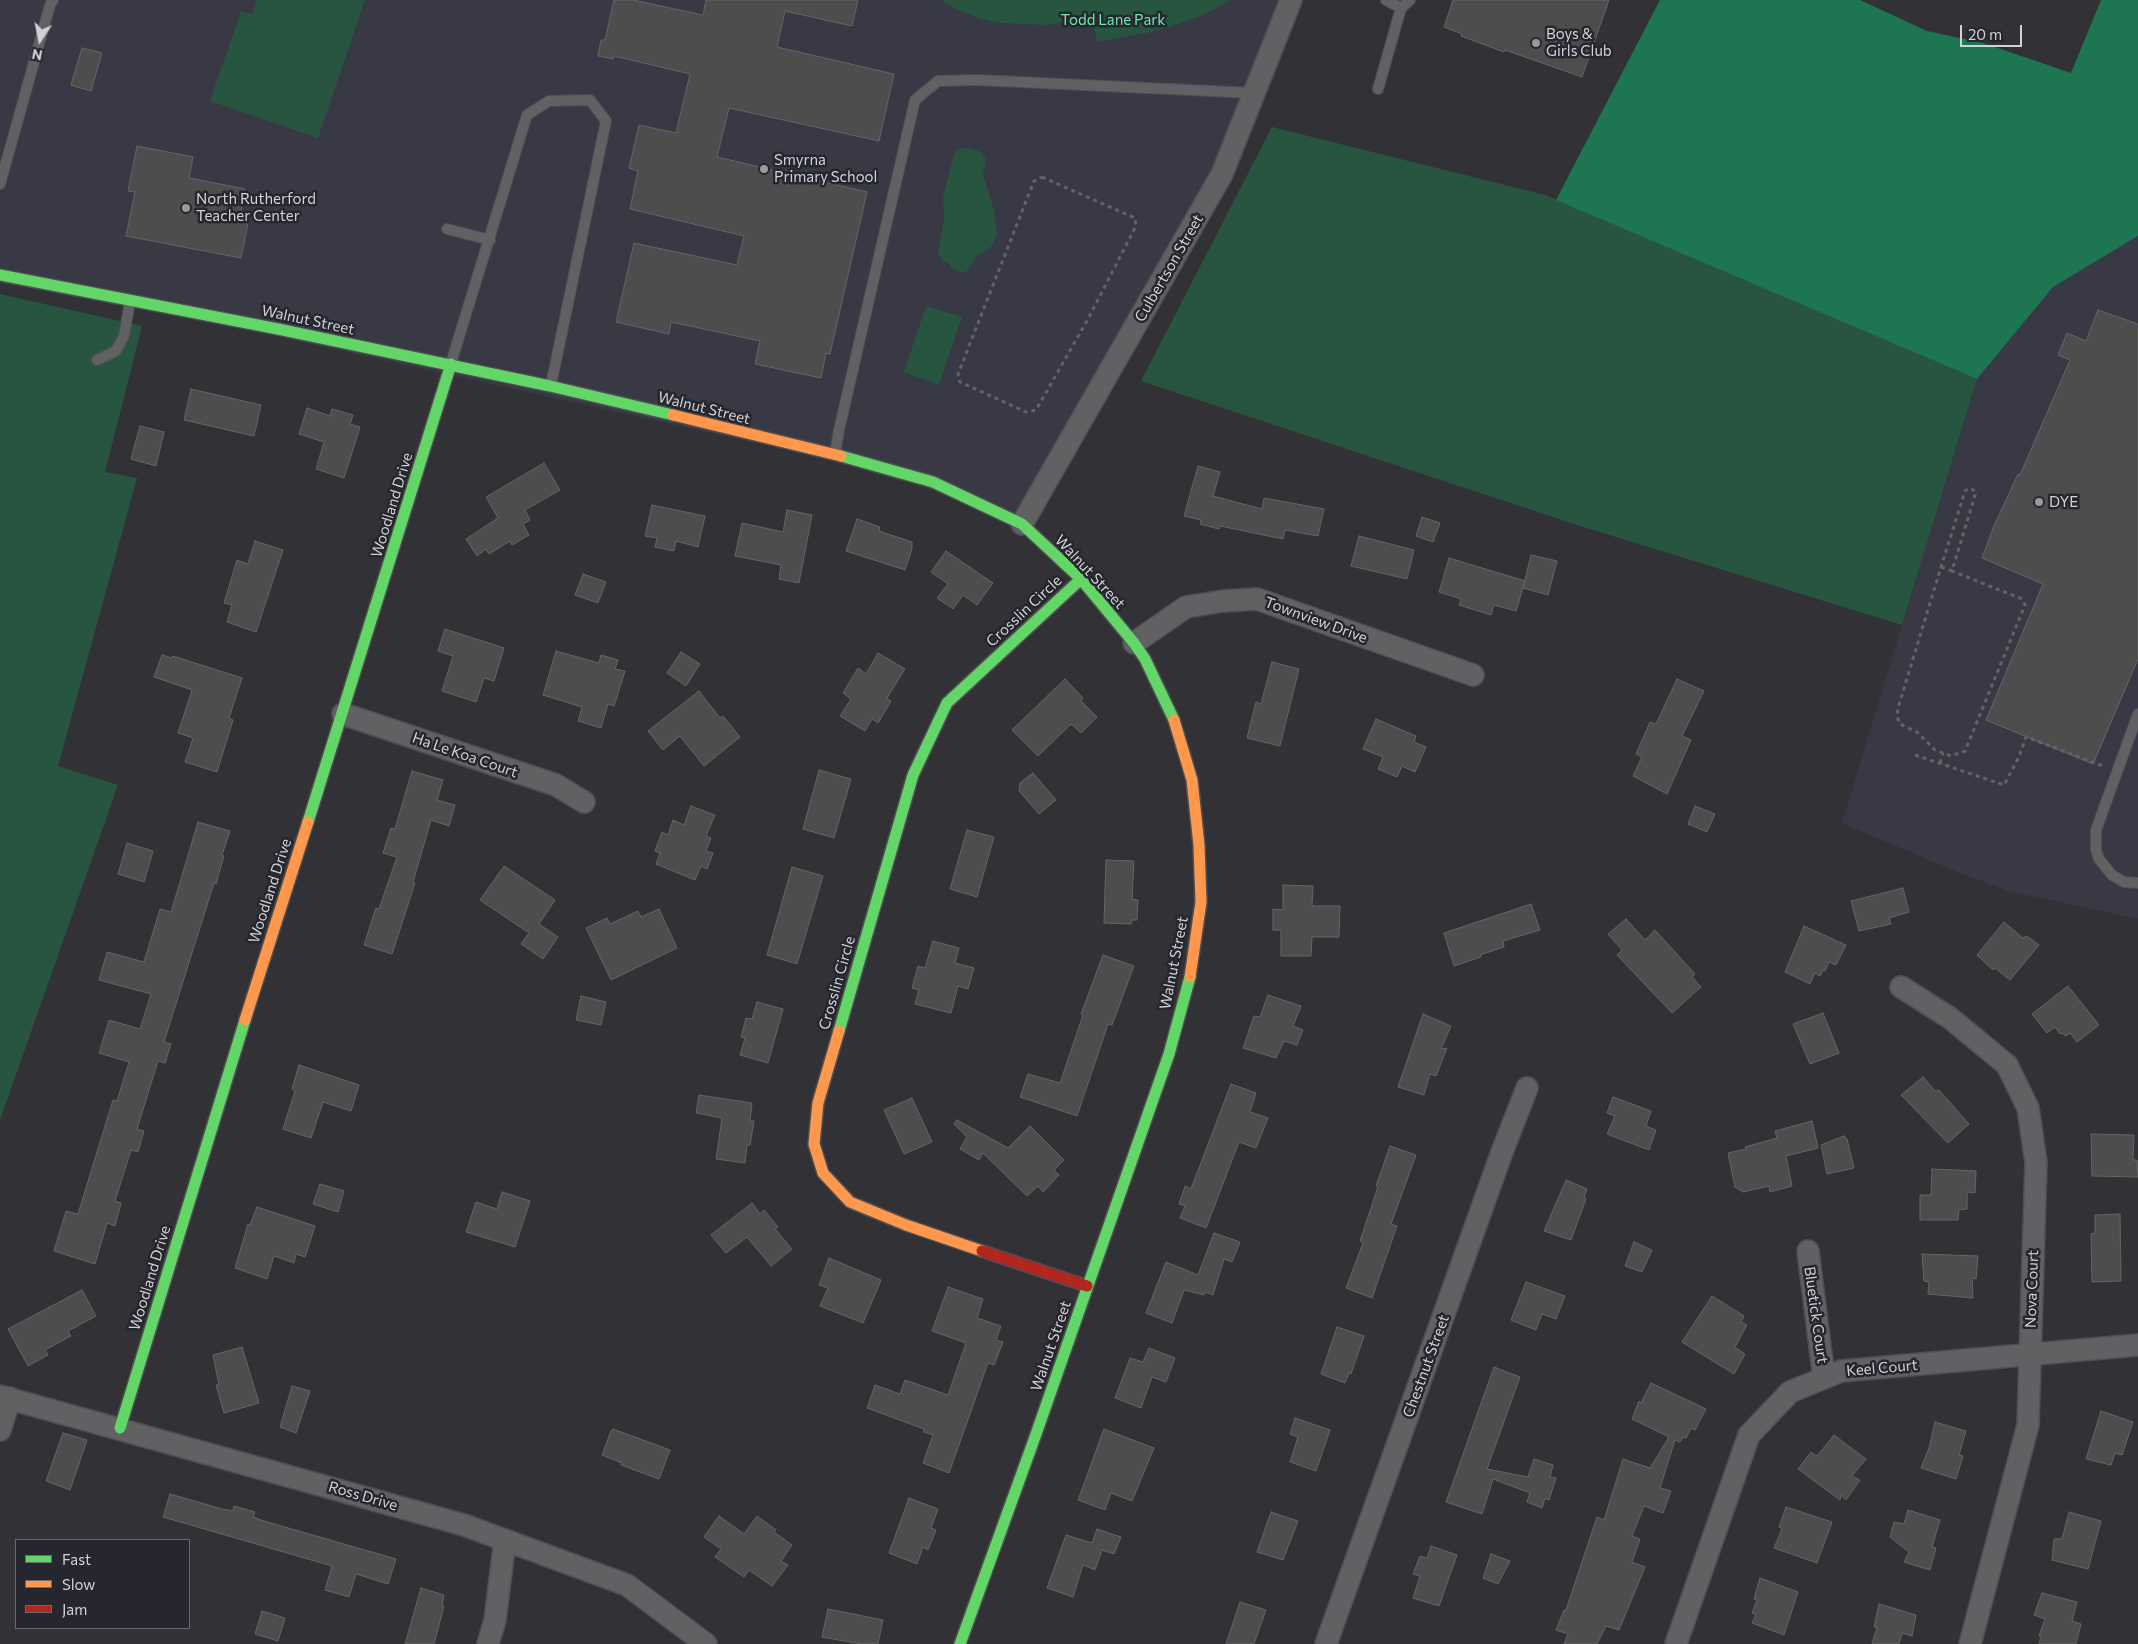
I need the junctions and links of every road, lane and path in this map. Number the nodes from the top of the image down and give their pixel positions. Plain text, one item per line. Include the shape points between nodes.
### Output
1 (53, 0) edge
2 (1291, 0) edge
3 (1386, 0) edge
4 (1410, 0) edge
5 (1401, 8) junction
6 (1378, 88) dead end
7 (1254, 93) junction
8 (1034, 181) joint
9 (0, 184) edge
10 (447, 229) dead end
11 (490, 240) junction
12 (0, 275) edge
13 (130, 300) junction
14 (97, 360) dead end
15 (451, 364) junction
16 (550, 386) junction
17 (835, 454) junction
18 (1022, 524) junction
19 (1941, 567) junction
20 (1952, 571) junction
21 (1080, 579) junction
22 (1134, 643) junction
23 (1473, 675) dead end
24 (343, 714) junction
25 (2138, 714) edge
26 (1943, 753) junction
27 (1915, 755) dead end
28 (1940, 763) junction
29 (2117, 772) junction
30 (584, 802) dead end
31 (2138, 883) edge
32 (1900, 987) dead end
33 (1527, 1088) dead end
34 (1808, 1252) dead end
35 (1087, 1286) junction
36 (2138, 1345) edge
37 (2030, 1354) junction
38 (1824, 1378) junction
39 (5, 1397) edge
40 (120, 1428) junction
41 (0, 1430) edge
42 (506, 1540) junction
43 (488, 1644) edge
44 (706, 1644) edge
45 (960, 1644) edge
46 (1326, 1644) edge
47 (1676, 1644) edge
48 (1970, 1644) edge

1 - 9 lane
2 - 7 street, Culbertson Street
3 - 5 lane
4 - 5 lane
5 - 6 lane
7 - 17 lane via 977,80 938,81 915,100
7 - 18 street, Culbertson Street via 1222,174
8 - 8 path via 1042,177 1135,218 1136,226 1036,410 1026,412 960,382 958,374
10 - 11 lane
11 - 15 lane
11 - 16 lane via 527,115 549,101 590,100 606,121
12 - 13 street, Walnut Street
13 - 14 lane via 124,336 116,351
13 - 15 street, Walnut Street
15 - 16 street, Walnut Street
15 - 24 street, Woodland Drive
16 - 17 street, Walnut Street
17 - 18 street, Walnut Street via 933,482
18 - 21 street, Walnut Street
19 - 20 path
19 - 20 path via 1965,491 1970,488 1976,492
19 - 26 path via 1897,716 1900,724 1917,732 1935,750
20 - 26 path via 2022,599 2025,605 1965,751 1951,756
21 - 22 street, Walnut Street
21 - 35 street, Crosslin Circle via 947,703 913,775 818,1103 814,1144 823,1173 850,1202 906,1225
22 - 23 street, Townview Drive via 1186,608 1257,599
22 - 35 street, Walnut Street via 1173,715 1192,780 1201,902 1191,975 1169,1054
24 - 30 street, Ha Le Koa Court via 556,785
24 - 40 street, Woodland Drive via 270,938
25 - 29 lane
26 - 28 path
27 - 28 path
28 - 29 path via 2004,785 2026,737
29 - 31 lane via 2096,830 2096,850 2112,875 2124,882
32 - 37 street, Nova Court via 1950,1018 2007,1065 2028,1108 2036,1162
33 - 46 street, Chestnut Street
34 - 38 street, Bluetick Court
35 - 45 street, Walnut Street
36 - 37 street, Keel Court
37 - 38 street, Keel Court via 1841,1371
37 - 48 street, Nova Court via 2028,1425
38 - 47 street, Keel Court via 1790,1392 1749,1435
39 - 40 street, Ross Drive
39 - 41 street
40 - 42 street, Ross Drive via 436,1517
42 - 43 street via 495,1620
42 - 44 street, Ross Drive via 627,1585

